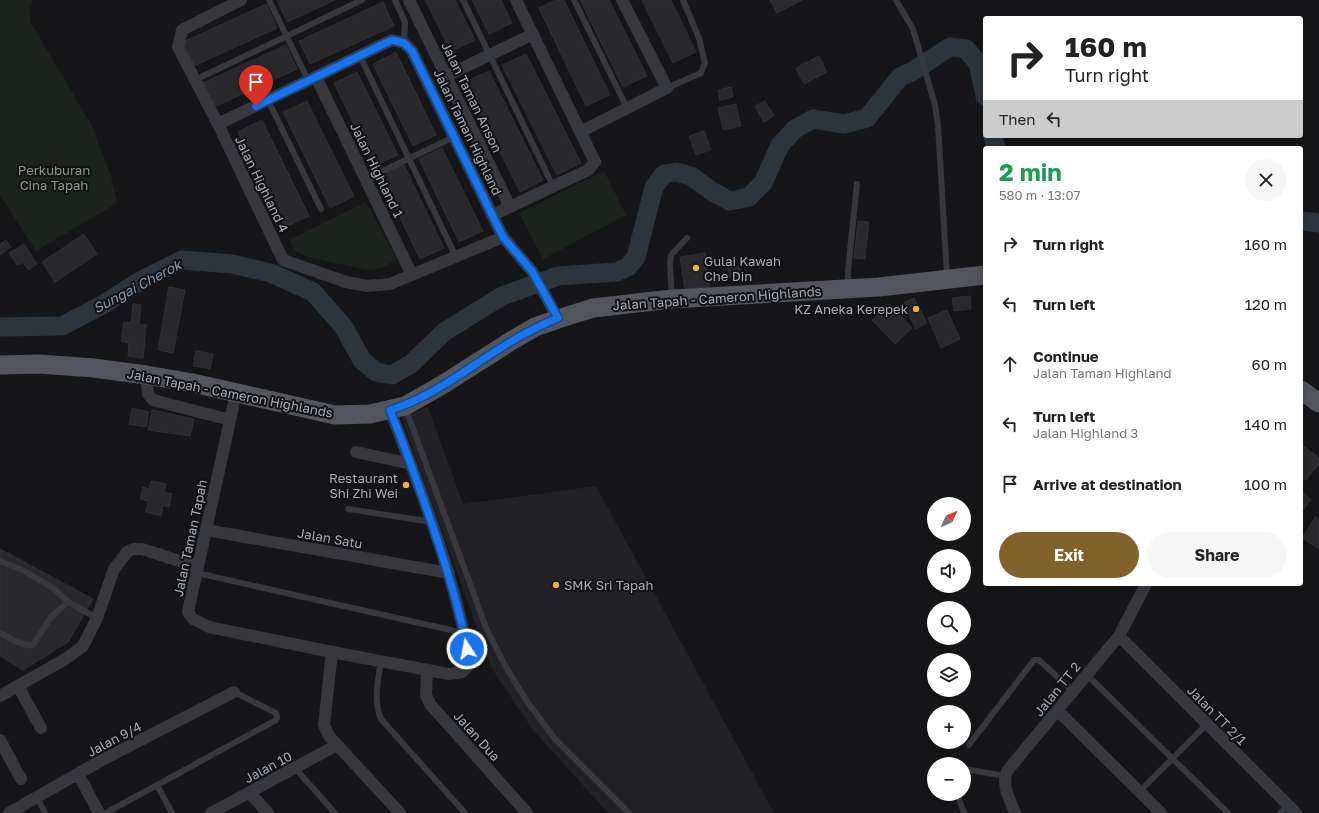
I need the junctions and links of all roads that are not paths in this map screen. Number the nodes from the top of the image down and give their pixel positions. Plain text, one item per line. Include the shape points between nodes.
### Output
1 (241, 0) edge
2 (269, 0) edge
3 (362, 0) edge
4 (395, 0) edge
5 (409, 0) edge
6 (463, 0) edge
7 (516, 0) edge
8 (574, 0) edge
9 (622, 0) edge
10 (683, 0) edge
11 (896, 0) edge
12 (533, 34) junction
13 (286, 36) junction
14 (404, 43) junction
15 (489, 55) junction
16 (360, 56) junction
17 (446, 76) junction
18 (312, 79) junction
19 (195, 80) junction
20 (667, 88) junction
21 (268, 100) junction
22 (627, 108) junction
23 (218, 124) junction
24 (580, 132) junction
25 (454, 137) junction
26 (409, 158) junction
27 (366, 179) junction
28 (857, 184) dead end
29 (553, 186) junction
30 (510, 207) junction
31 (321, 209) dead end
32 (493, 215) junction
33 (503, 237) junction
34 (687, 238) dead end
35 (456, 257) junction
36 (412, 275) junction
37 (983, 275) edge
38 (948, 280) junction
39 (848, 289) junction
40 (672, 299) junction
41 (558, 318) junction
42 (0, 365) edge
43 (146, 375) junction
44 (1303, 391) edge
45 (236, 393) junction
46 (1319, 403) edge
47 (398, 408) junction
48 (230, 420) junction
49 (356, 452) dead end
50 (411, 464) junction
51 (348, 509) dead end
52 (432, 522) junction
53 (206, 530) junction
54 (0, 561) edge
55 (197, 570) junction
56 (449, 574) junction
57 (1145, 586) edge
58 (68, 602) junction
59 (97, 618) junction
60 (0, 633) edge
61 (465, 633) junction
62 (1119, 636) junction
63 (332, 652) junction
64 (380, 662) junction
65 (428, 670) junction
66 (1088, 675) junction
67 (18, 686) junction
68 (234, 692) joint
69 (1074, 692) junction
70 (0, 696) edge
71 (1058, 711) junction
72 (1206, 724) junction
73 (41, 728) dead end
74 (0, 740) edge
75 (971, 742) edge
76 (337, 745) junction
77 (1173, 758) junction
78 (295, 768) junction
79 (971, 770) edge
80 (78, 774) junction
81 (1005, 776) junction
82 (21, 779) dead end
83 (157, 785) junction
84 (249, 792) junction
85 (1139, 792) junction
86 (36, 797) junction
87 (960, 801) edge
88 (1288, 810) edge
89 (9, 813) edge
90 (45, 813) edge
91 (99, 813) edge
92 (106, 813) edge
93 (172, 813) edge
94 (212, 813) edge
95 (268, 813) edge
96 (335, 813) edge
97 (400, 813) edge
98 (465, 813) edge
99 (527, 813) edge
100 (629, 813) edge
101 (964, 813) edge
102 (1015, 813) edge
103 (1161, 813) edge
104 (1228, 813) edge

1 - 19 street, Jalan Highland 4 via 182,30 178,47
2 - 13 lane
3 - 13 lane
4 - 14 lane via 405,22
5 - 17 street, Jalan Taman Anson
6 - 15 lane
7 - 12 street
8 - 22 lane
9 - 20 street
10 - 20 lane via 699,38 705,63 701,72
11 - 38 lane via 913,29 935,105
12 - 15 street
12 - 24 street
13 - 18 lane
13 - 19 lane
14 - 16 street via 392,40
14 - 25 street, Jalan Taman Highland via 412,51
15 - 17 street
15 - 29 lane
16 - 18 street
16 - 26 lane
17 - 30 street, Jalan Taman Anson
18 - 21 street
18 - 27 street, Jalan Highland 1
19 - 23 street, Jalan Highland 4
20 - 22 street
21 - 23 street
21 - 31 lane
22 - 24 street
23 - 36 street, Jalan Highland 4 via 283,260 346,282 367,286 390,284
24 - 29 street via 595,162 588,170
25 - 26 lane
25 - 32 street, Jalan Taman Highland
26 - 27 lane
26 - 35 lane
27 - 36 street, Jalan Highland 1
28 - 39 lane
29 - 30 street
30 - 32 street
32 - 33 street, Jalan Taman Highland
33 - 35 street
33 - 41 street, Jalan Taman Highland via 532,271
34 - 40 lane via 671,255
35 - 36 street
37 - 38 main road, Jalan Tapah - Cameron Highlands
38 - 39 main road, Jalan Tapah - Cameron Highlands
39 - 40 main road, Jalan Tapah - Cameron Highlands
40 - 41 main road, Jalan Tapah - Cameron Highlands via 593,308
41 - 47 main road, Jalan Tapah - Cameron Highlands via 535,327 442,385
42 - 43 main road, Jalan Tapah - Cameron Highlands via 38,364
43 - 45 main road, Jalan Tapah - Cameron Highlands
43 - 48 street via 148,394 153,400
44 - 46 main road
45 - 47 main road, Jalan Tapah - Cameron Highlands via 335,415 370,414
45 - 48 street, Jalan Taman Tapah
47 - 50 street
47 - 100 lane via 487,630 507,669 528,703 556,740
48 - 53 street, Jalan Taman Tapah
49 - 50 street
50 - 52 street
51 - 52 lane
52 - 56 street
53 - 55 street, Jalan Taman Tapah
53 - 56 street, Jalan Satu
54 - 58 lane via 53,588
55 - 59 street via 142,549 132,549 114,569
55 - 61 lane
55 - 63 street, Jalan Taman Tapah via 188,612 192,619 210,627
56 - 61 street
57 - 62 street, Jalan TT 2
58 - 59 lane
58 - 60 lane via 51,617 33,645 18,642
59 - 67 street via 83,646
61 - 65 street, Jalan Taman Tapah via 470,664 462,672 449,674
62 - 66 street, Jalan TT 2
62 - 72 street, Jalan TT 2/1
63 - 64 street, Jalan Taman Tapah
63 - 76 street via 324,725
64 - 65 street, Jalan Taman Tapah
64 - 98 lane via 376,700 381,719
65 - 99 street, Jalan Dua via 426,695 430,704
66 - 69 street, Jalan TT 2
66 - 77 lane
67 - 70 street
67 - 73 street
68 - 80 street, Jalan 9/4
68 - 83 lane via 276,713 276,720
69 - 71 street, Jalan TT 2
69 - 75 lane via 1039,660 1034,660
71 - 81 street, Jalan TT 2
71 - 85 street
72 - 77 lane
72 - 88 street, Jalan TT 2/1
74 - 82 street
76 - 78 street, Jalan 10
76 - 97 street
77 - 85 lane
77 - 104 lane
78 - 84 street, Jalan 10
78 - 96 lane
79 - 81 lane
80 - 86 street, Jalan 9/4
80 - 91 street
81 - 102 street via 1004,782
83 - 92 lane
83 - 93 lane
84 - 94 street, Jalan 10
84 - 95 street
85 - 103 street
86 - 89 street, Jalan 9/4
86 - 90 lane
87 - 101 lane

